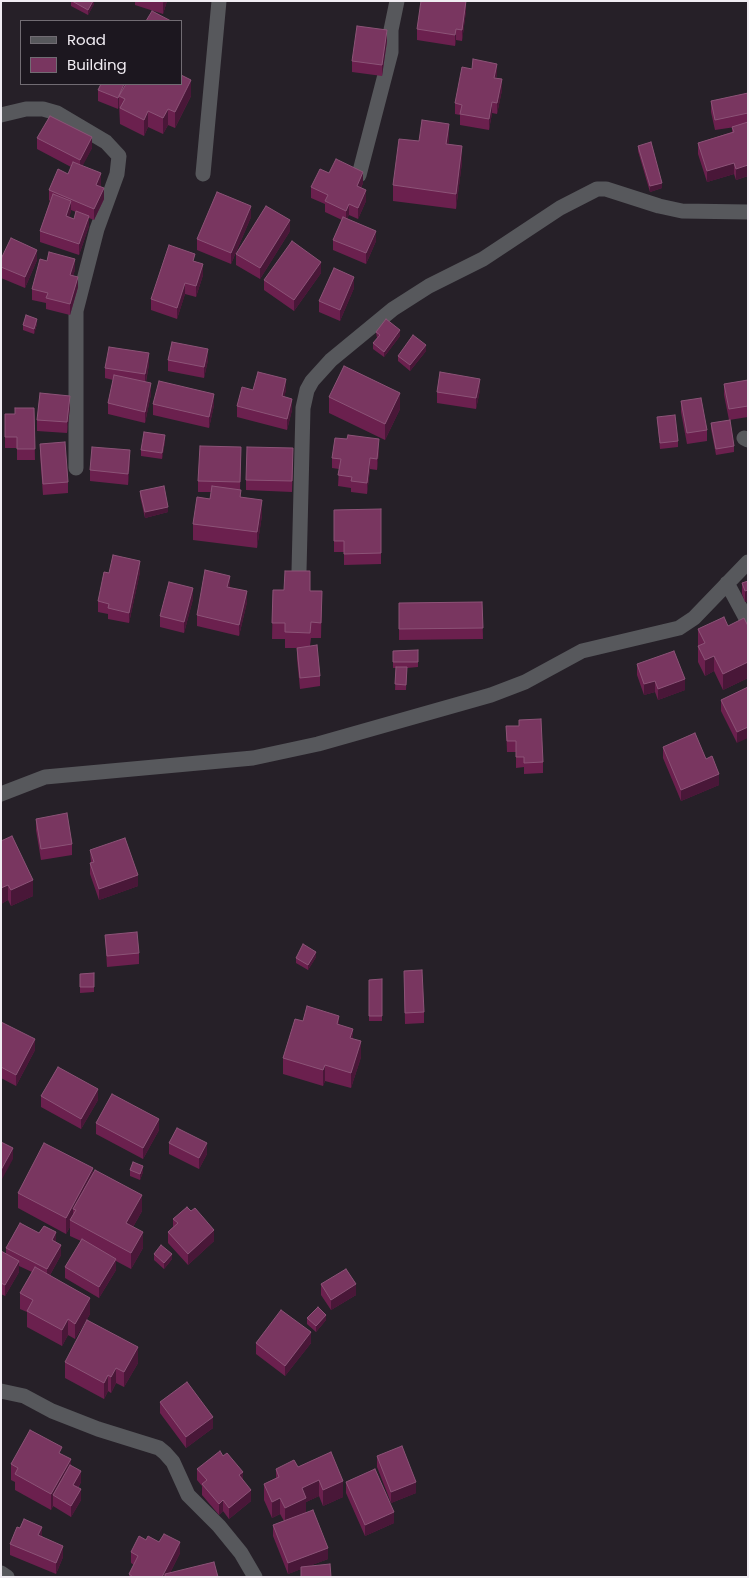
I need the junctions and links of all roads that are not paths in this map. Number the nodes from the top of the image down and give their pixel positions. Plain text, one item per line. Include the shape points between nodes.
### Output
1 (219, 1) edge
2 (397, 1) edge
3 (1, 115) edge
4 (203, 174) dead end
5 (359, 175) edge
6 (748, 212) edge
7 (76, 468) dead end
8 (748, 562) edge
9 (299, 571) edge
10 (726, 584) junction
11 (748, 622) edge
12 (1, 794) edge
13 (1, 1390) edge
14 (1, 1573) edge
15 (7, 1577) edge
16 (255, 1577) edge

1 - 4 street
2 - 5 street via 391,30 391,52
3 - 7 street via 43,109 57,113 106,142 119,156 117,174 97,229 76,311
6 - 9 street via 682,211 597,189 560,208 483,259 392,309 331,360 307,390 303,408
8 - 10 street
10 - 11 street
10 - 12 street via 694,618 679,628 582,651 525,682 491,695 318,744 252,758 45,777
13 - 16 street via 24,1396 52,1411 165,1452 192,1500 242,1553
14 - 15 street

